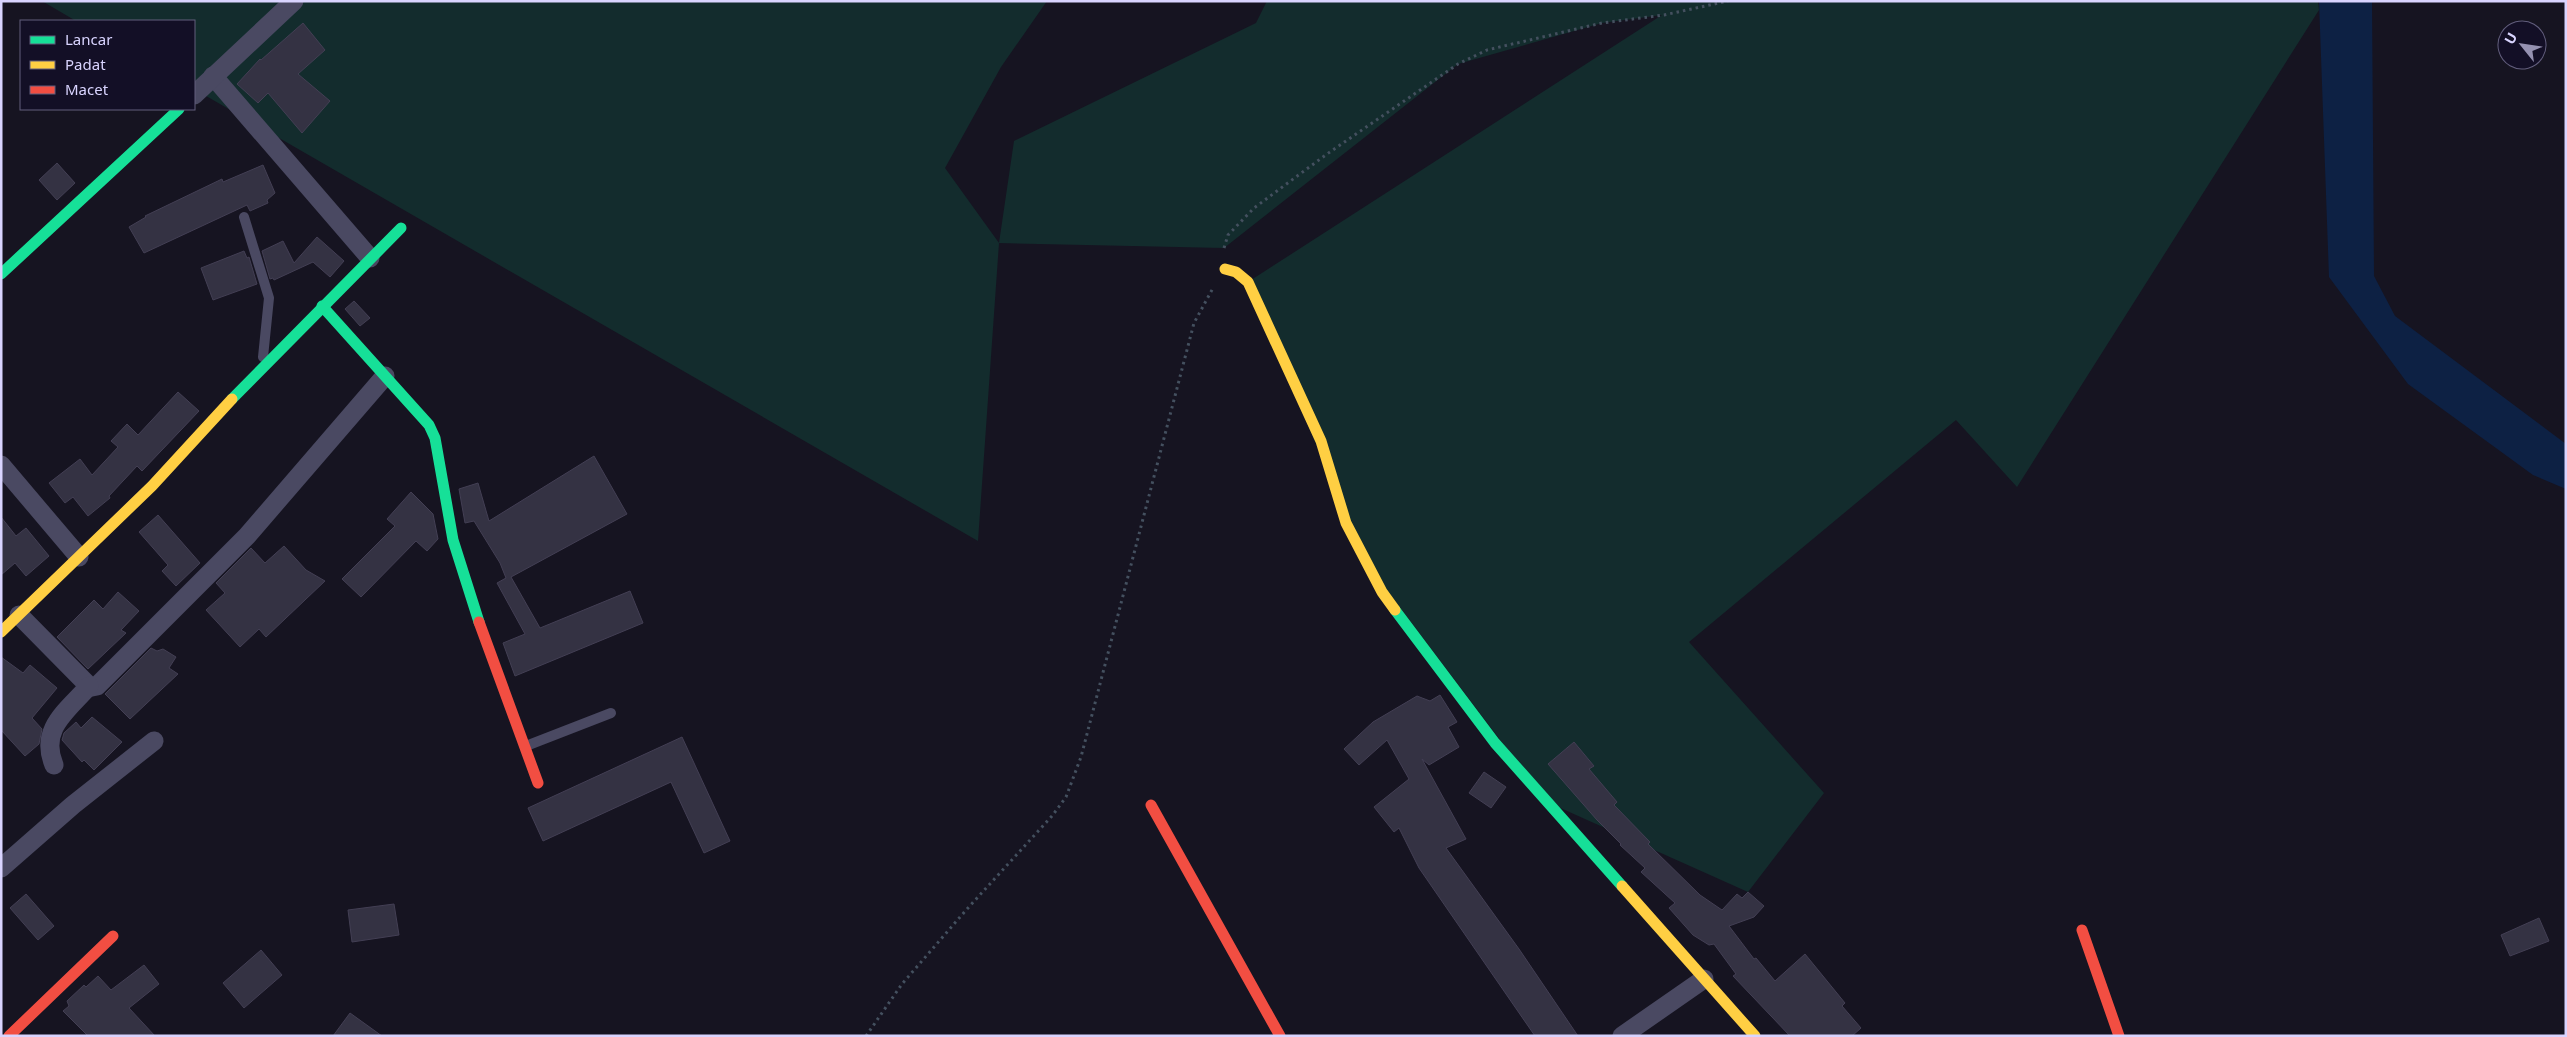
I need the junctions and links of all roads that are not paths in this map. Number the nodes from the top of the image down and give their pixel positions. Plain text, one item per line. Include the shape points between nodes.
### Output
1 (294, 1) edge
2 (213, 76) junction
3 (195, 94) edge
4 (178, 110) edge
5 (244, 217) dead end
6 (401, 228) dead end
7 (370, 258) junction
8 (1226, 269) road end
9 (1, 274) edge
10 (322, 306) junction
11 (261, 367) junction
12 (385, 376) junction
13 (1, 464) edge
14 (79, 558) junction
15 (19, 615) junction
16 (1, 632) edge
17 (89, 686) junction
18 (611, 712) dead end
19 (154, 741) dead end
20 (525, 747) junction
21 (54, 765) dead end
22 (538, 783) dead end
23 (1151, 805) dead end
24 (1, 868) edge
25 (2082, 930) dead end
26 (113, 936) dead end
27 (1704, 979) junction
28 (9, 1036) edge
29 (1280, 1036) edge
30 (1622, 1036) edge
31 (1755, 1036) edge
32 (2119, 1036) edge

1 - 2 street
2 - 3 street
2 - 7 street
4 - 9 street
5 - 11 lane via 269,298
6 - 7 street
7 - 10 street
8 - 27 street via 1236,272 1248,282 1321,441 1346,523 1382,592 1496,743
10 - 11 street
10 - 12 street
11 - 14 street via 152,486
12 - 17 street via 247,536 97,686
12 - 20 street via 429,425 435,438 453,540
13 - 14 street
14 - 15 street
15 - 16 street
15 - 17 street
17 - 21 street via 50,736 49,753
18 - 20 lane
19 - 24 street
20 - 22 street
23 - 29 street
25 - 32 street
26 - 28 street
27 - 30 street
27 - 31 street

